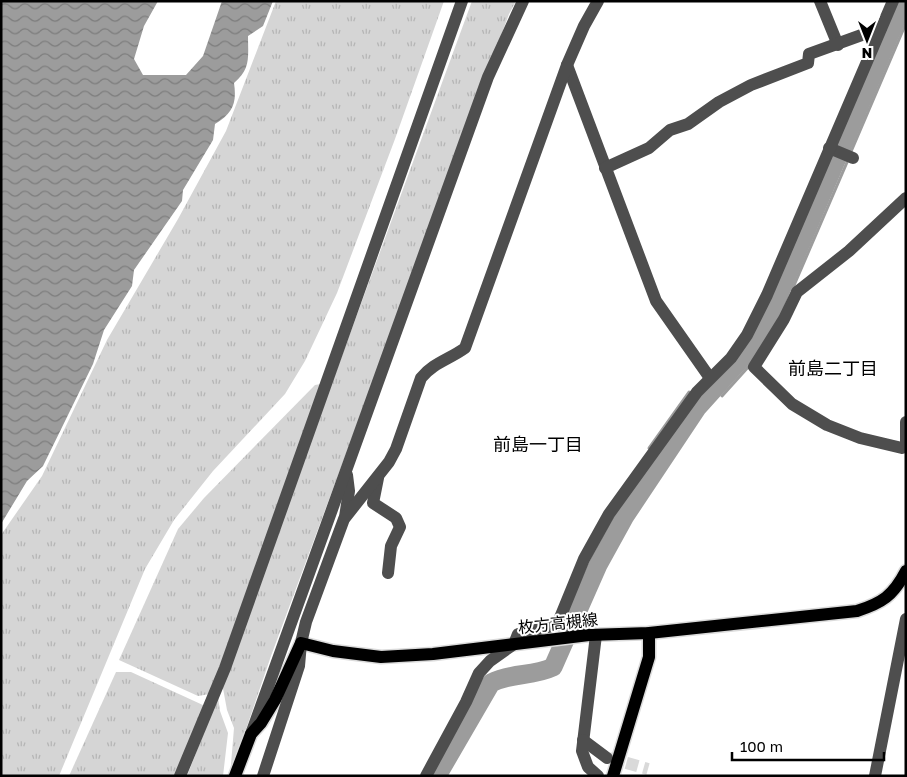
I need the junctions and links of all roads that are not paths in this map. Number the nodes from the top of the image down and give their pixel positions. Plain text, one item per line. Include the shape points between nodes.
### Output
1 (462, 1) edge
2 (523, 1) edge
3 (598, 1) edge
4 (820, 1) edge
5 (893, 1) edge
6 (881, 28) junction
7 (838, 45) junction
8 (567, 65) junction
9 (829, 148) junction
10 (853, 158) dead end
11 (605, 168) junction
12 (906, 198) edge
13 (747, 335) junction
14 (766, 346) junction
15 (710, 378) junction
16 (906, 422) edge
17 (906, 442) edge
18 (347, 470) junction
19 (378, 476) junction
20 (344, 519) junction
21 (388, 573) dead end
22 (905, 576) edge
23 (906, 619) edge
24 (561, 620) junction
25 (650, 633) junction
26 (593, 635) junction
27 (301, 643) junction
28 (514, 644) junction
29 (251, 734) junction
30 (583, 740) junction
31 (607, 758) tunnel mouth
32 (180, 776) edge
33 (236, 776) edge
34 (263, 776) edge
35 (426, 776) edge
36 (598, 776) edge
37 (613, 776) edge
38 (875, 776) edge

1 - 32 street via 228,659
2 - 18 street via 488,77
3 - 8 street
4 - 7 street
5 - 6 street
6 - 7 street
6 - 9 street
7 - 11 street via 809,54 808,63 751,85 688,124 670,130 649,148
8 - 11 street
8 - 19 street via 465,348 428,369 421,378 396,449
9 - 10 street
9 - 13 street
11 - 15 street via 656,301
12 - 14 street via 797,292
13 - 14 street
13 - 15 street
14 - 17 street via 754,367 792,404 827,425 860,438 902,448
15 - 24 street via 609,514 584,559
16 - 17 street
18 - 20 street via 349,491
18 - 29 street
19 - 20 street
19 - 21 street via 373,503 396,518 400,527 391,546
20 - 27 street
22 - 25 main road, 枚方高槻線 via 880,603 857,612
23 - 38 street
24 - 26 street
24 - 28 street via 550,628 521,632
25 - 26 main road, 枚方高槻線
25 - 37 main road via 649,658
26 - 28 main road, 枚方高槻線
26 - 30 street
27 - 28 main road, 枚方高槻線 via 381,657
27 - 29 main road via 274,700
27 - 34 street via 299,666
28 - 35 street via 479,673
29 - 33 main road
30 - 31 street
30 - 36 street via 582,751 588,767

